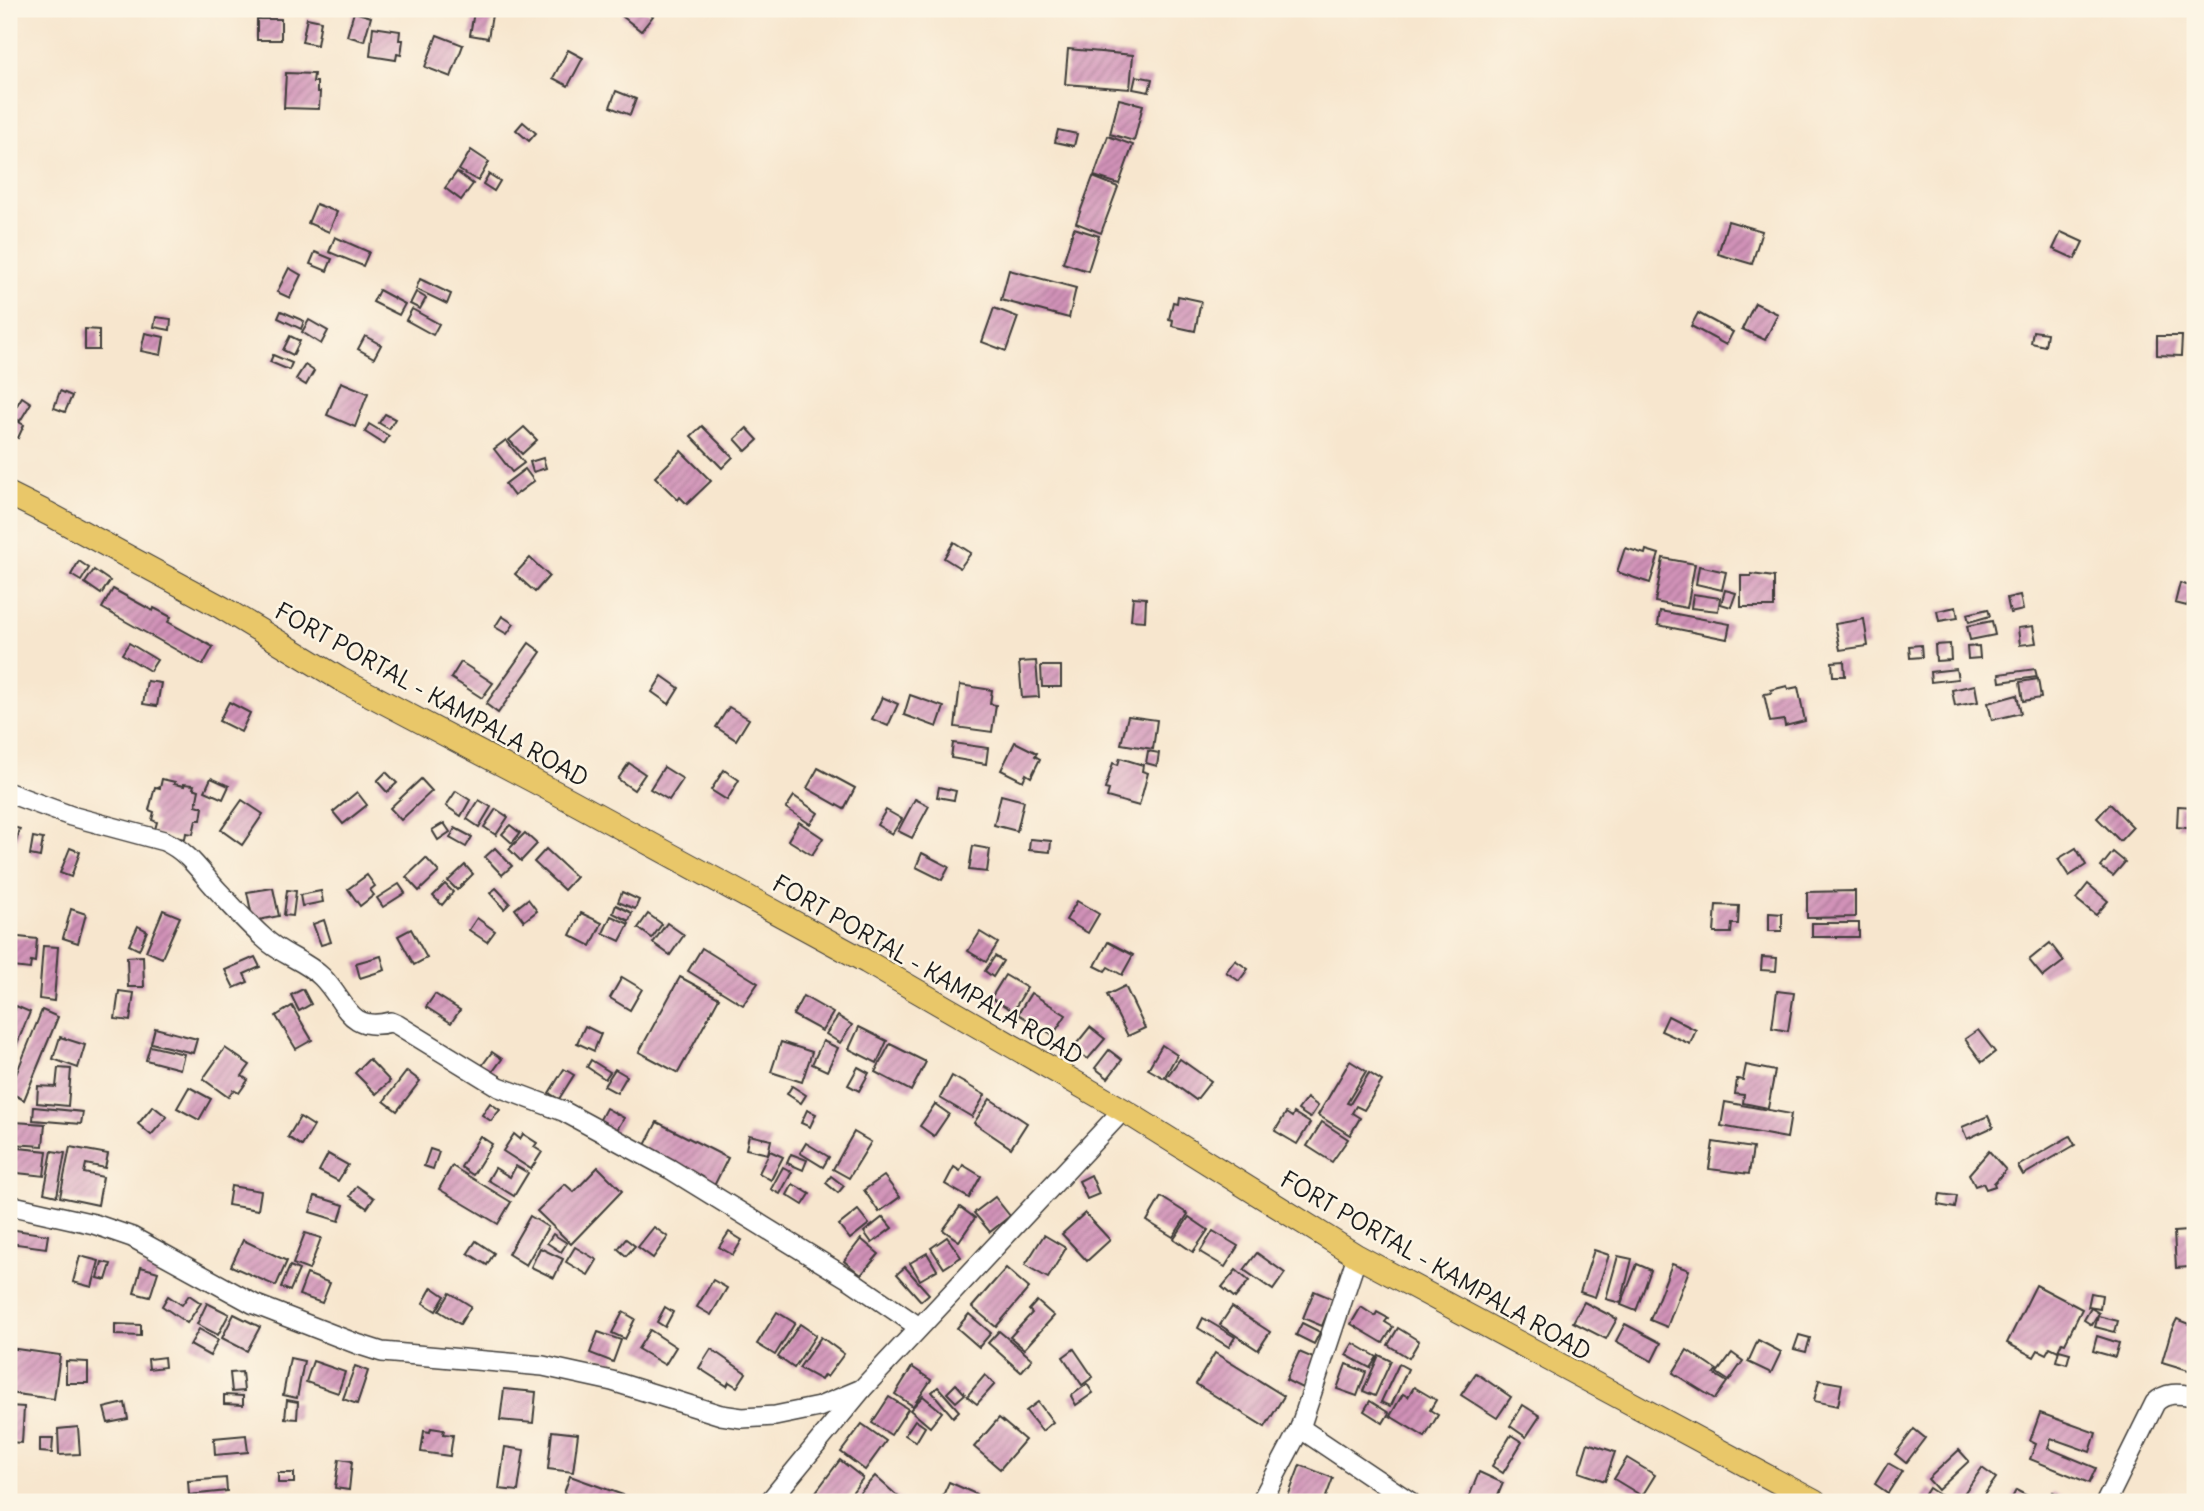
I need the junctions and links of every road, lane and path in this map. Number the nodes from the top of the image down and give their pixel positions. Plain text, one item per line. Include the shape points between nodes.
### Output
1 (9, 494) edge
2 (9, 793) edge
3 (1123, 1110) junction
4 (9, 1205) edge
5 (1357, 1256) junction
6 (919, 1326) junction
7 (862, 1388) junction
8 (2195, 1396) edge
9 (1300, 1429) junction
10 (769, 1502) edge
11 (1261, 1502) edge
12 (1410, 1502) edge
13 (1815, 1502) edge
14 (2106, 1502) edge

1 - 3 main road, FORT PORTAL - KAMPALA ROAD via 221,607 340,679 867,962
2 - 6 street via 175,846 265,940 324,979 359,1021 398,1025 499,1087 600,1130 727,1203
3 - 5 main road, FORT PORTAL - KAMPALA ROAD
3 - 6 street
4 - 7 street via 132,1237 254,1304 382,1352 543,1366 742,1418 819,1407
5 - 9 street
5 - 13 main road, FORT PORTAL - KAMPALA ROAD
6 - 7 street
7 - 10 street
8 - 14 street via 2163,1395 2155,1403
9 - 11 street
9 - 12 street

